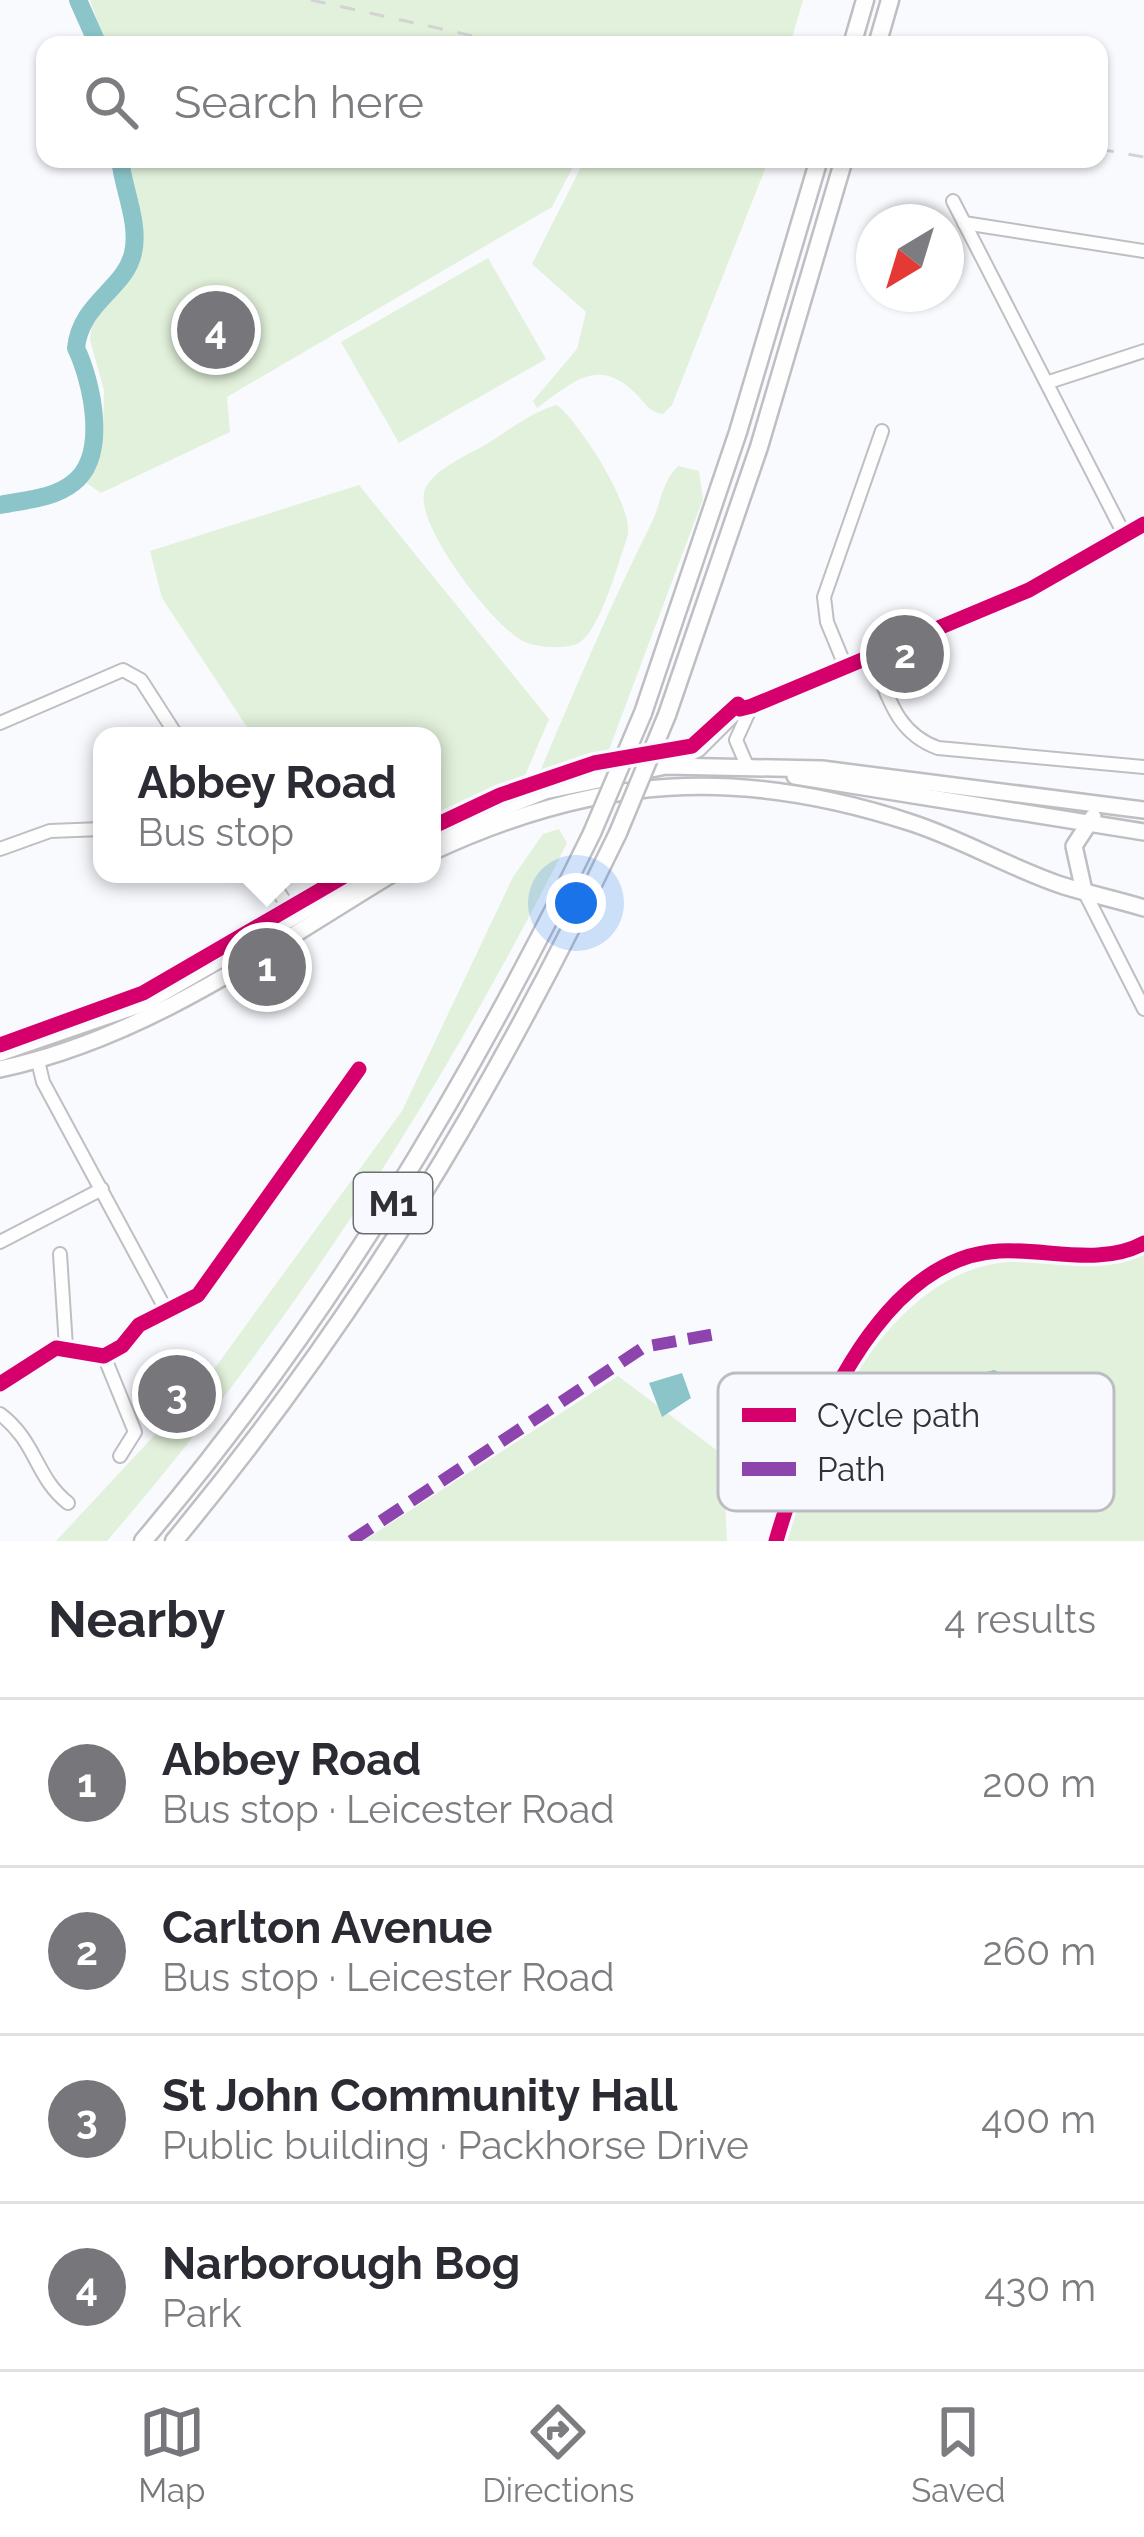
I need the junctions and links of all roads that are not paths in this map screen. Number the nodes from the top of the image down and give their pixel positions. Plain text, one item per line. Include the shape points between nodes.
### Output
1 (865, 0) edge
2 (890, 0) edge
3 (855, 36) edge
4 (880, 36) edge
5 (816, 168) edge
6 (841, 168) edge
7 (952, 201) dead end
8 (954, 204) edge
9 (964, 223) joint
10 (1144, 250) edge
11 (1144, 351) edge
12 (1049, 382) junction
13 (882, 430) dead end
14 (1144, 524) edge
15 (1125, 536) junction
16 (872, 657) junction
17 (846, 668) junction
18 (752, 706) junction
19 (0, 723) edge
20 (171, 727) edge
21 (666, 766) junction
22 (1144, 767) edge
23 (753, 769) junction
24 (1108, 804) junction
25 (1144, 810) edge
26 (1086, 823) junction
27 (93, 829) edge
28 (441, 832) edge
29 (1144, 832) edge
30 (441, 848) edge
31 (0, 849) edge
32 (273, 883) edge
33 (353, 883) edge
34 (377, 883) edge
35 (1084, 891) junction
36 (285, 902) dead end
37 (1144, 908) edge
38 (1144, 1009) edge
39 (0, 1053) edge
40 (38, 1061) junction
41 (358, 1069) dead end
42 (0, 1070) edge
43 (102, 1189) junction
44 (0, 1242) edge
45 (1144, 1243) edge
46 (60, 1255) dead end
47 (166, 1310) junction
48 (66, 1347) junction
49 (104, 1356) junction
50 (847, 1373) edge
51 (0, 1384) edge
52 (0, 1414) edge
53 (121, 1456) dead end
54 (68, 1503) dead end
55 (784, 1511) edge
56 (143, 1541) edge
57 (174, 1541) edge
58 (776, 1541) edge

1 - 3 highway
2 - 4 highway
5 - 56 highway, M1, bridge via 738,432 643,713 592,833 418,1164 279,1368
6 - 57 highway, M1, bridge via 759,447 618,833 436,1180 273,1418
7 - 8 street
9 - 10 street
9 - 12 street
11 - 12 street
12 - 15 street
13 - 17 street via 824,597
14 - 15 street
15 - 16 street via 1029,590
16 - 17 street
16 - 22 street via 916,740
17 - 18 street
18 - 21 street via 730,714 700,750
18 - 23 street via 736,740
19 - 20 street via 123,670 141,680
21 - 23 main road
21 - 28 main road via 545,791
23 - 24 main road
23 - 26 main road
24 - 25 main road
24 - 26 main road
26 - 29 main road
26 - 35 main road via 1073,855
27 - 31 street via 50,831
30 - 35 main road via 541,809 657,785 771,788 914,824
32 - 36 street
33 - 39 main road via 145,1004
34 - 40 main road via 188,998
35 - 37 main road
35 - 38 street
40 - 42 main road
40 - 43 street
41 - 47 street via 210,1282
43 - 44 street
43 - 47 street
45 - 50 street via 1103,1254 996,1251 950,1266 903,1295
46 - 48 street
47 - 49 street
48 - 49 street
48 - 51 street
49 - 53 street via 136,1432
52 - 54 street via 41,1450 44,1479
55 - 58 street

